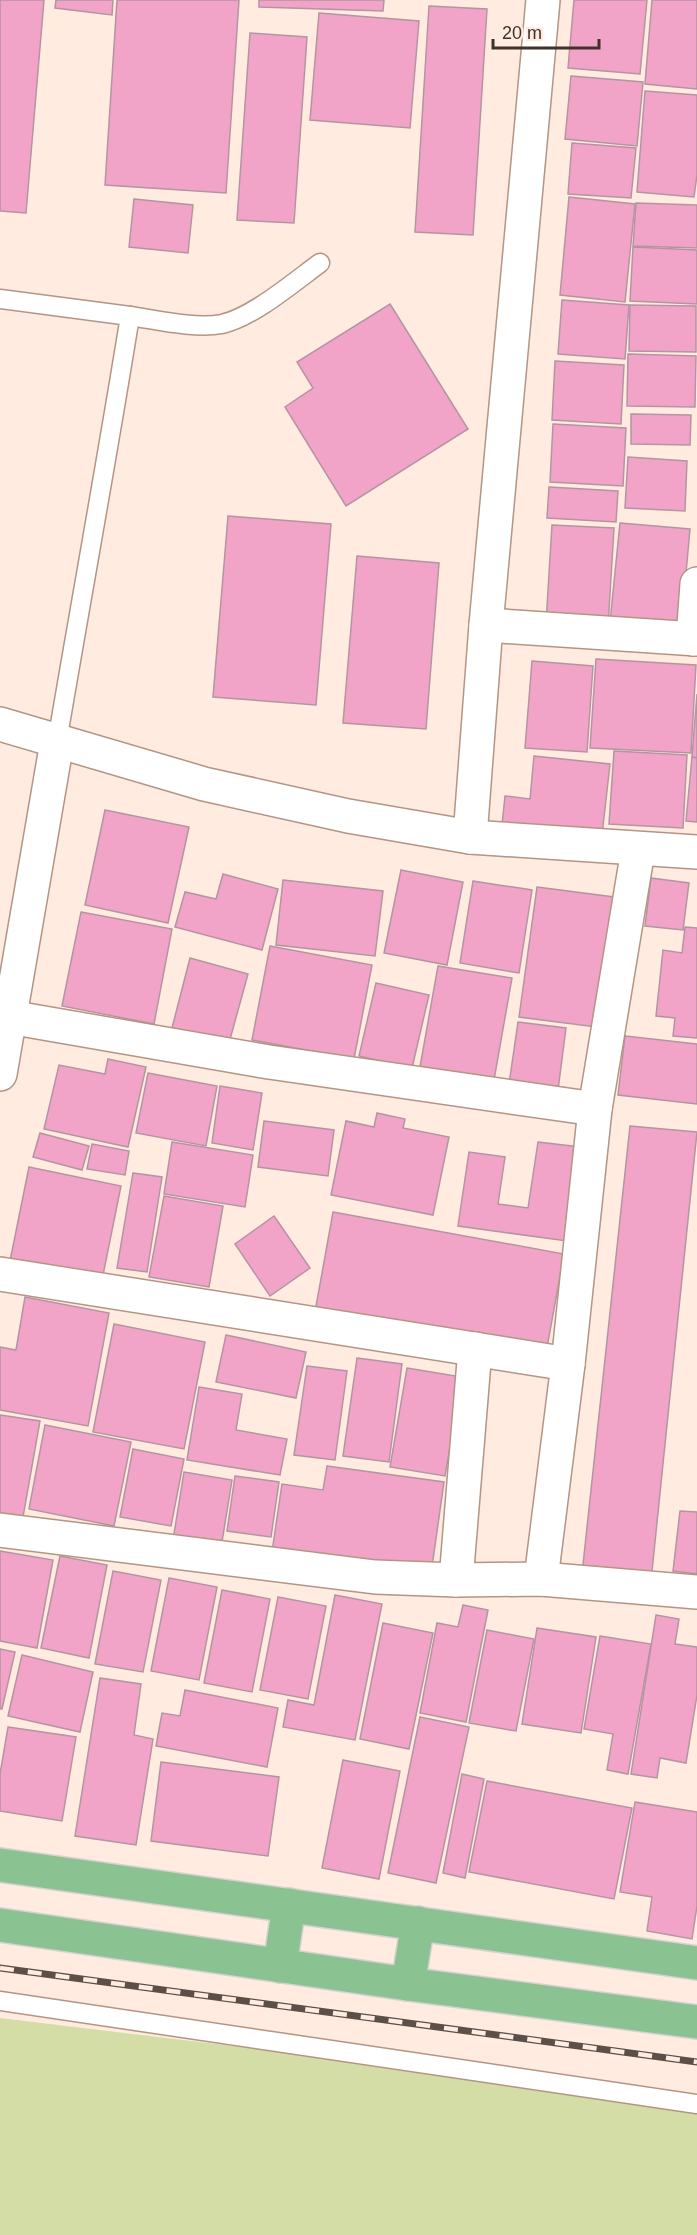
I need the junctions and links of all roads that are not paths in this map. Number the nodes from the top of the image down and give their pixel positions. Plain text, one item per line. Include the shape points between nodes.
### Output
1 (543, 0) edge
2 (320, 263) dead end
3 (0, 299) edge
4 (130, 316) junction
5 (697, 584) edge
6 (486, 625) junction
7 (695, 639) edge
8 (0, 724) edge
9 (57, 742) junction
10 (470, 837) junction
11 (638, 850) junction
12 (697, 852) edge
13 (9, 1017) junction
14 (0, 1074) edge
15 (595, 1109) junction
16 (0, 1274) edge
17 (475, 1348) junction
18 (568, 1364) junction
19 (0, 1530) edge
20 (542, 1579) junction
21 (456, 1580) junction
22 (697, 1592) edge
23 (0, 1865) edge
24 (289, 1905) junction
25 (418, 1923) junction
26 (0, 1925) edge
27 (697, 1963) edge
28 (280, 1966) junction
29 (408, 1984) junction
30 (0, 2001) edge
31 (697, 2022) edge
32 (697, 2104) edge

1 - 6 street
2 - 4 lane via 245,315 222,324
3 - 4 lane
4 - 9 lane
5 - 7 street
6 - 7 street
6 - 10 street
8 - 9 street
9 - 10 street via 215,787
9 - 13 street
10 - 11 street
11 - 12 street
11 - 15 street
13 - 14 street
13 - 15 street via 269,1062
15 - 18 street
16 - 17 street
17 - 18 street
17 - 21 street
18 - 20 street
19 - 21 street via 375,1577
20 - 21 street
20 - 22 street
23 - 24 highway
24 - 25 highway
24 - 28 highway
25 - 27 highway
25 - 29 highway
26 - 28 highway
28 - 29 highway
29 - 31 highway
30 - 32 lane

